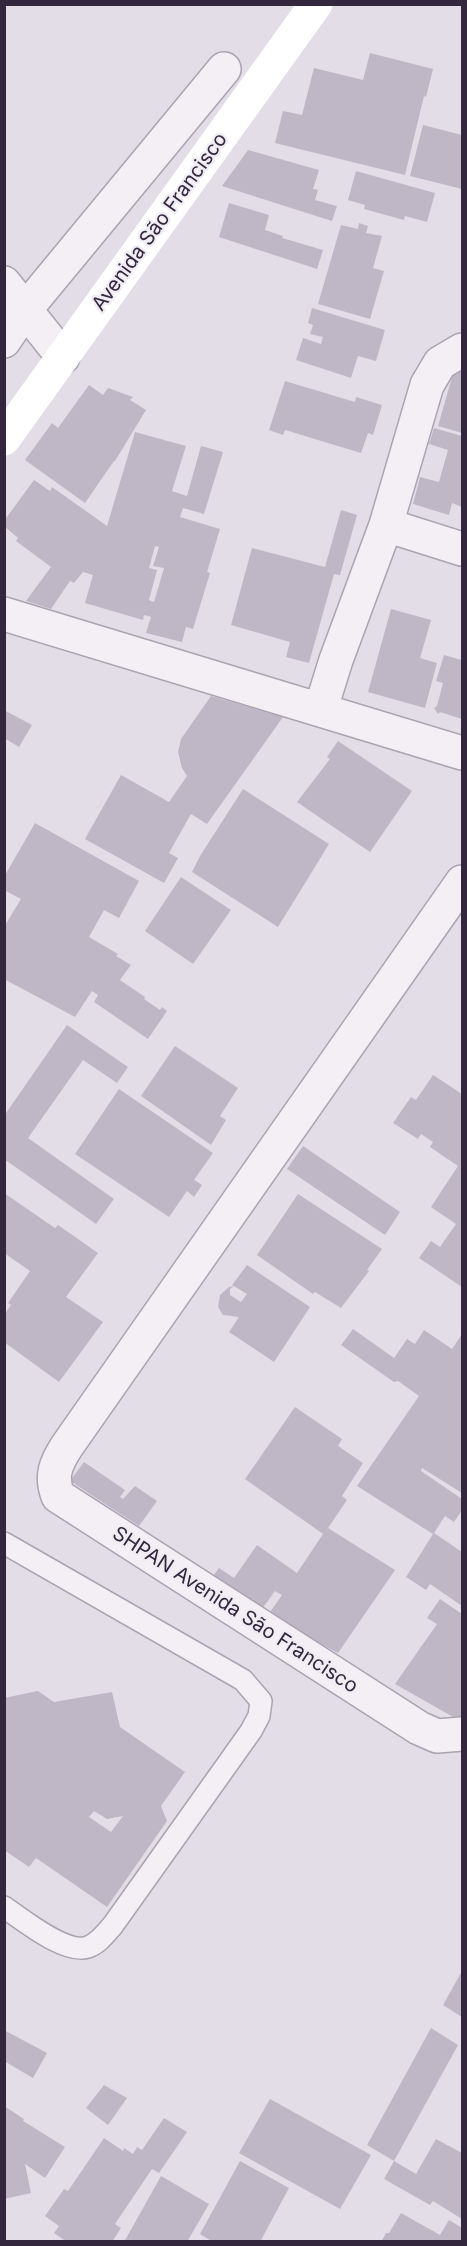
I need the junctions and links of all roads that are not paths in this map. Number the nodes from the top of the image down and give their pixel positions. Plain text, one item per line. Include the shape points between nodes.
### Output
1 (316, 4) edge
2 (224, 69) dead end
3 (4, 283) edge
4 (25, 310) junction
5 (4, 341) edge
6 (462, 350) edge
7 (63, 357) junction
8 (4, 439) edge
9 (386, 525) junction
10 (462, 549) edge
11 (4, 614) edge
12 (321, 708) junction
13 (462, 753) edge
14 (462, 882) edge
15 (4, 1543) edge
16 (462, 1734) edge
17 (4, 1907) edge

1 - 7 street, Avenida São Francisco
2 - 4 street
3 - 4 street
4 - 5 street
4 - 7 street
6 - 9 street via 440,363 427,385
7 - 8 street, Avenida São Francisco
9 - 10 street
9 - 12 street
11 - 12 street
12 - 13 street
14 - 16 street, SHPAN Avenida São Francisco via 67,1446 57,1462 53,1484 58,1496 418,1728 437,1736
15 - 17 lane via 243,1680 261,1701 251,1731 98,1942 86,1948 61,1944

